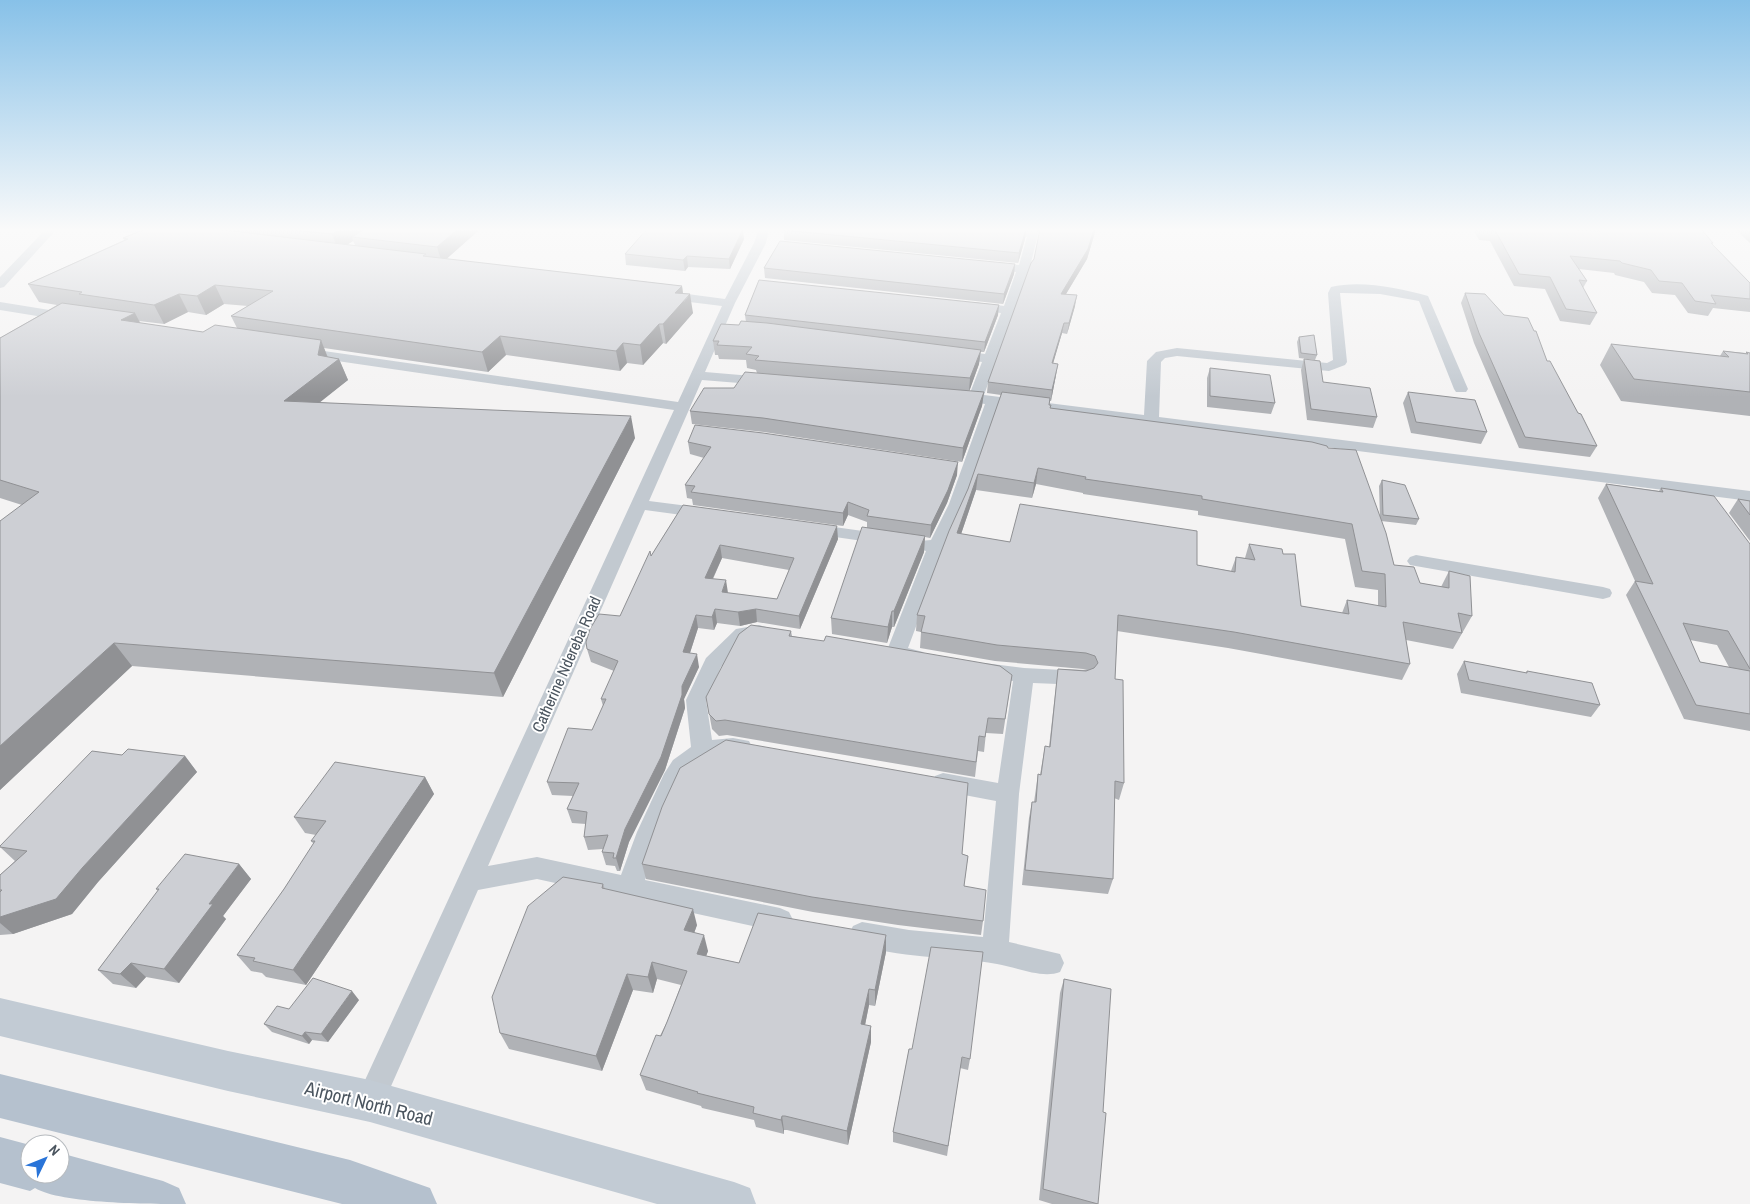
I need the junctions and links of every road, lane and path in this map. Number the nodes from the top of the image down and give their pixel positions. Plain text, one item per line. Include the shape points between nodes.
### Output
1 (747, 285) edge
2 (1018, 285) edge
3 (651, 293) edge
4 (729, 303) junction
5 (962, 305) edge
6 (0, 306) edge
7 (1007, 310) junction
8 (84, 319) edge
9 (294, 350) edge
10 (944, 353) edge
11 (991, 359) junction
12 (696, 375) junction
13 (783, 382) edge
14 (1461, 390) dead end
15 (948, 396) edge
16 (985, 399) junction
17 (681, 407) junction
18 (1151, 420) junction
19 (950, 467) edge
20 (968, 470) junction
21 (1701, 490) junction
22 (1750, 496) edge
23 (638, 504) junction
24 (1715, 511) edge
25 (715, 515) edge
26 (793, 526) edge
27 (937, 546) junction
28 (1416, 562) dead end
29 (1603, 593) dead end
30 (775, 634) edge
31 (935, 661) edge
32 (964, 667) edge
33 (1024, 675) junction
34 (1083, 678) edge
35 (702, 750) junction
36 (766, 752) edge
37 (921, 779) edge
38 (1008, 794) junction
39 (468, 882) junction
40 (630, 887) junction
41 (803, 924) edge
42 (842, 930) edge
43 (995, 951) junction
44 (1051, 963) dead end
45 (0, 1017) edge
46 (0, 1096) edge
47 (370, 1101) junction
48 (0, 1160) edge
49 (20, 1165) edge
50 (81, 1187) edge
51 (163, 1204) edge
52 (414, 1204) edge
53 (734, 1204) edge

1 - 4 street, Catherine Ndereba Road
2 - 7 street
3 - 4 street
4 - 12 street, Catherine Ndereba Road via 724,327
5 - 7 street
6 - 8 street
7 - 11 street
9 - 17 street
10 - 11 street
11 - 16 street
12 - 13 street
12 - 17 street, Catherine Ndereba Road
14 - 18 street via 1424,299 1342,289 1334,293 1340,362 1328,366 1178,352 1161,355 1154,361
15 - 16 street
16 - 18 street
16 - 20 street
17 - 23 street, Catherine Ndereba Road via 682,430
18 - 21 street
19 - 20 street
20 - 27 street via 957,504
21 - 22 street
21 - 24 street
23 - 25 street
23 - 39 street, Catherine Ndereba Road
26 - 27 street
27 - 31 street via 887,651
28 - 29 street
30 - 35 street via 757,631 743,634 713,663 696,700
32 - 33 street
33 - 34 street
33 - 38 street
35 - 36 street via 727,745
35 - 40 street via 682,763 670,782 643,843
37 - 38 street
38 - 43 street
39 - 40 street via 537,868
39 - 47 street, Catherine Ndereba Road
40 - 41 street via 730,911
42 - 43 street via 909,942
43 - 44 street
45 - 47 main road, Airport North Road
46 - 52 main road via 350,1183
47 - 53 main road, Airport North Road
48 - 49 main road
50 - 51 main road

